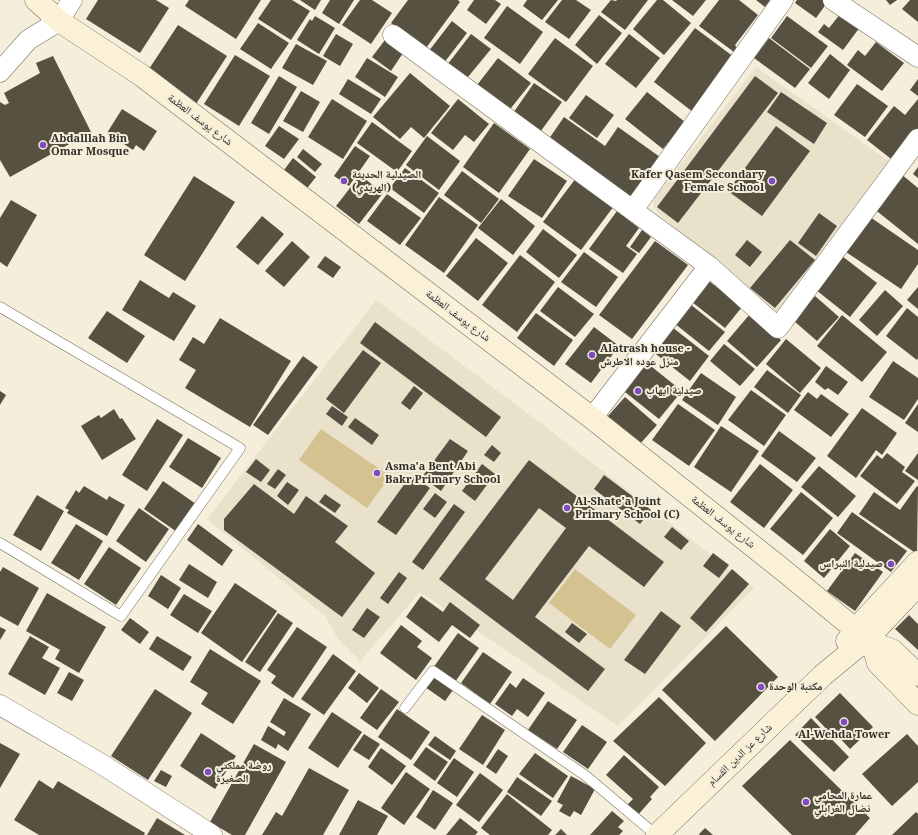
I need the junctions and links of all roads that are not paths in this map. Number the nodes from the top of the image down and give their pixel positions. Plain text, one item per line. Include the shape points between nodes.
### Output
1 (36, 0) edge
2 (72, 0) edge
3 (783, 0) edge
4 (833, 0) edge
5 (59, 21) junction
6 (393, 35) dead end
7 (918, 57) edge
8 (0, 72) edge
9 (918, 139) edge
10 (633, 210) junction
11 (709, 266) junction
12 (0, 307) edge
13 (592, 418) junction
14 (0, 543) edge
15 (918, 562) edge
16 (918, 585) edge
17 (865, 637) junction
18 (918, 675) edge
19 (918, 704) edge
20 (0, 705) edge
21 (405, 708) dead end
22 (212, 835) edge
23 (657, 835) edge

1 - 5 street, شارع يوسف العظمة
2 - 5 street
3 - 10 street
4 - 7 street
5 - 8 street via 28,40
5 - 13 street, شارع يوسف العظمة via 141,75
6 - 10 street
9 - 11 street via 778,328
10 - 11 street
11 - 13 street
12 - 14 lane via 240,448 121,616
13 - 17 street, شارع يوسف العظمة
15 - 17 street, شارع عز الدين القسام
16 - 17 street, شارع عز الدين القسام
17 - 18 street, شارع يوسف العظمة via 892,650
17 - 19 street via 878,663
17 - 23 street, شارع عز الدين القسام
20 - 22 street via 103,765
21 - 23 lane via 433,670 586,776

